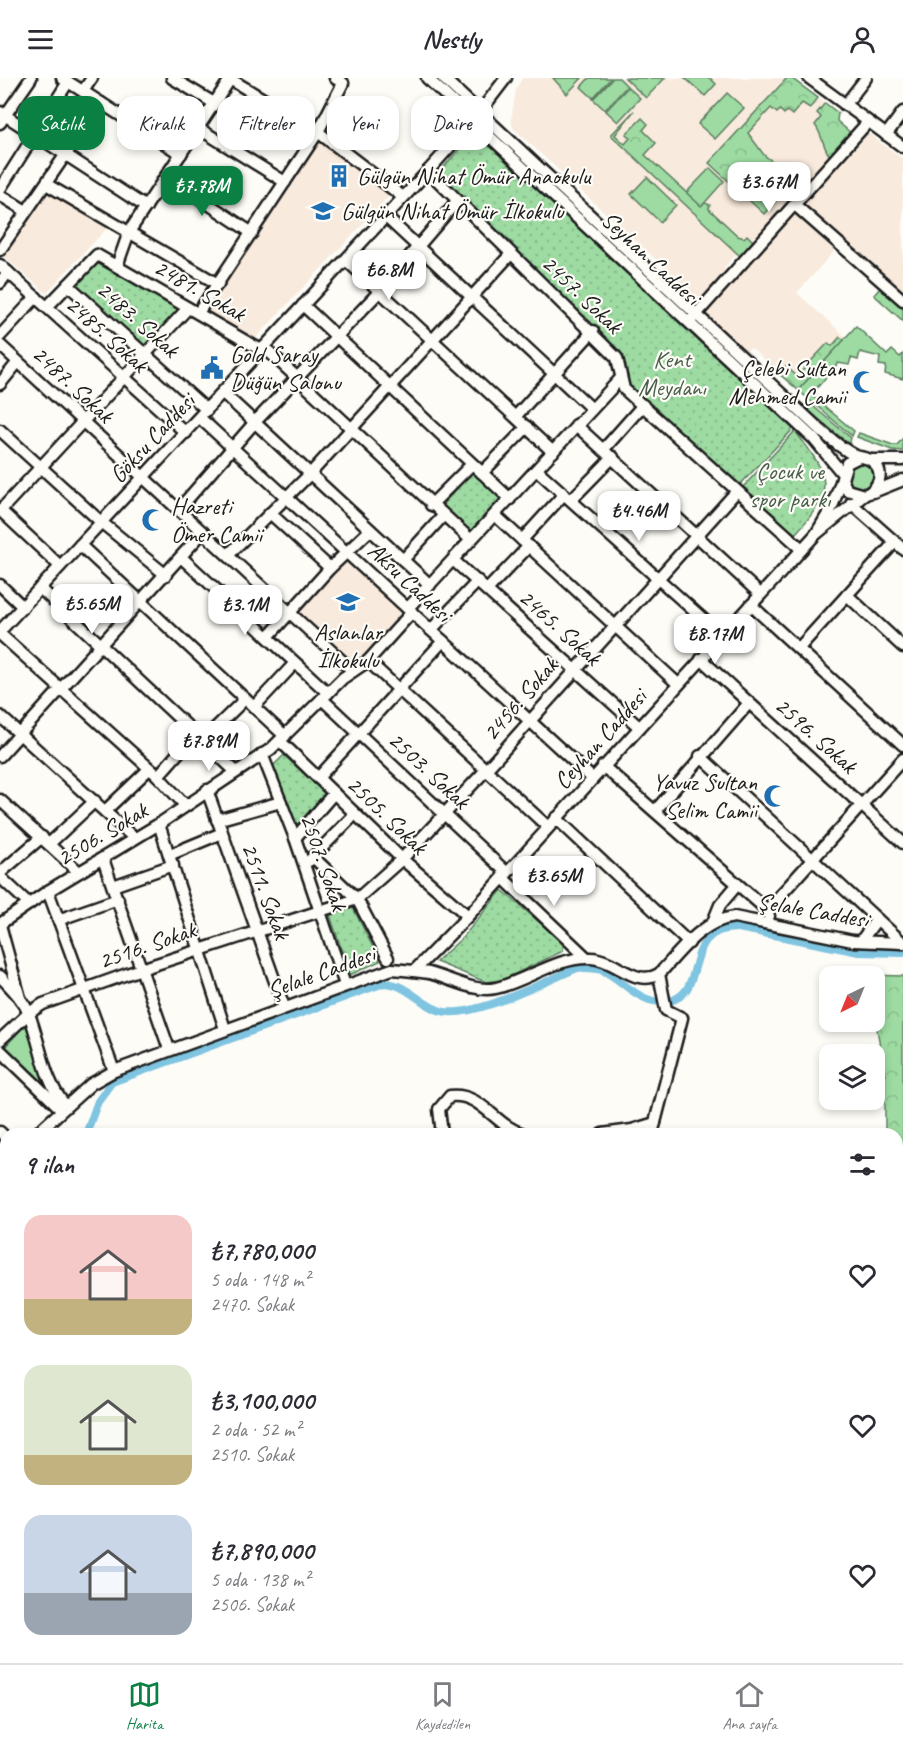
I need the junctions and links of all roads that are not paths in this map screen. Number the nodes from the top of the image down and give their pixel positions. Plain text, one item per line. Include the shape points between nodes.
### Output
1 (31, 78) edge
2 (92, 78) edge
3 (172, 78) edge
4 (230, 78) edge
5 (335, 78) edge
6 (427, 78) edge
7 (443, 78) edge
8 (506, 78) edge
9 (809, 78) edge
10 (866, 78) edge
11 (65, 80) edge
12 (83, 91) junction
13 (57, 96) edge
14 (90, 96) edge
15 (450, 96) edge
16 (459, 96) edge
17 (492, 96) edge
18 (214, 103) junction
19 (845, 105) junction
20 (105, 106) edge
21 (903, 112) edge
22 (2, 117) edge
23 (205, 117) edge
24 (868, 122) junction
25 (18, 125) edge
26 (205, 132) edge
27 (318, 132) junction
28 (493, 132) edge
29 (886, 135) junction
30 (903, 147) edge
31 (26, 150) edge
32 (59, 150) edge
33 (70, 150) edge
34 (184, 150) edge
35 (446, 150) edge
36 (181, 154) junction
37 (67, 155) junction
38 (428, 171) junction
39 (168, 177) junction
40 (285, 182) junction
41 (46, 184) junction
42 (0, 189) edge
43 (0, 195) edge
44 (403, 197) junction
45 (457, 201) junction
46 (0, 203) edge
47 (795, 205) junction
48 (146, 207) junction
49 (25, 215) junction
50 (386, 217) junction
51 (129, 232) junction
52 (252, 233) junction
53 (418, 245) junction
54 (0, 250) edge
55 (510, 255) junction
56 (346, 260) junction
57 (117, 266) junction
58 (4, 269) edge
59 (0, 283) edge
60 (218, 284) junction
61 (68, 285) junction
62 (379, 292) junction
63 (36, 297) junction
64 (473, 297) junction
65 (903, 300) edge
66 (303, 305) junction
67 (46, 307) junction
68 (193, 311) junction
69 (693, 319) junction
70 (593, 331) junction
71 (0, 336) edge
72 (337, 336) junction
73 (432, 340) junction
74 (0, 345) edge
75 (263, 349) junction
76 (146, 353) junction
77 (18, 362) junction
78 (554, 374) junction
79 (124, 377) junction
80 (621, 378) junction
81 (297, 379) junction
82 (0, 384) edge
83 (390, 386) junction
84 (222, 393) junction
85 (643, 405) junction
86 (592, 409) junction
87 (204, 414) junction
88 (516, 416) junction
89 (82, 422) junction
90 (255, 422) junction
91 (576, 425) junction
92 (527, 427) junction
93 (350, 429) junction
94 (0, 430) edge
95 (186, 433) junction
96 (233, 448) junction
97 (553, 452) junction
98 (608, 453) junction
99 (859, 457) junction
100 (871, 460) junction
101 (903, 460) edge
102 (472, 464) junction
103 (41, 469) junction
104 (537, 470) junction
105 (482, 473) junction
106 (310, 474) junction
107 (842, 476) junction
108 (144, 477) junction
109 (903, 480) edge
110 (736, 492) junction
111 (867, 494) junction
112 (287, 497) junction
113 (568, 497) junction
114 (510, 499) junction
115 (851, 503) junction
116 (431, 505) junction
117 (179, 509) junction
118 (0, 510) edge
119 (270, 513) junction
120 (443, 516) junction
121 (496, 516) junction
122 (101, 522) junction
123 (370, 530) junction
124 (203, 532) junction
125 (816, 534) junction
126 (697, 535) junction
127 (471, 540) junction
128 (526, 543) junction
129 (80, 545) junction
130 (899, 546) edge
131 (802, 549) junction
132 (346, 552) junction
133 (228, 555) junction
134 (181, 556) junction
135 (403, 560) junction
136 (453, 560) junction
137 (60, 566) junction
138 (330, 568) junction
139 (166, 575) junction
140 (657, 578) junction
141 (478, 581) junction
142 (0, 585) edge
143 (430, 585) junction
144 (40, 588) junction
145 (487, 590) junction
146 (760, 594) junction
147 (847, 595) junction
148 (141, 602) junction
149 (751, 605) junction
150 (23, 607) junction
151 (410, 610) junction
152 (290, 612) junction
153 (615, 624) junction
154 (431, 630) junction
155 (0, 633) edge
156 (722, 636) junction
157 (267, 637) junction
158 (443, 640) junction
159 (100, 646) junction
160 (903, 647) edge
161 (800, 648) junction
162 (700, 659) junction
163 (368, 661) junction
164 (295, 663) junction
165 (575, 669) junction
166 (353, 671) junction
167 (678, 684) junction
168 (60, 689) junction
169 (399, 689) junction
170 (325, 696) junction
171 (245, 699) junction
172 (749, 703) junction
173 (254, 707) junction
174 (0, 716) edge
175 (531, 721) junction
176 (639, 727) junction
177 (20, 734) junction
178 (358, 734) junction
179 (200, 737) junction
180 (283, 739) junction
181 (903, 745) edge
182 (262, 754) junction
183 (0, 756) edge
184 (700, 756) junction
185 (903, 759) edge
186 (603, 766) junction
187 (148, 770) junction
188 (235, 771) junction
189 (485, 771) junction
190 (158, 776) junction
191 (318, 778) junction
192 (592, 778) junction
193 (207, 790) junction
194 (334, 794) junction
195 (0, 800) edge
196 (94, 801) junction
197 (281, 802) junction
198 (185, 805) junction
199 (862, 805) junction
200 (105, 811) junction
201 (655, 811) junction
202 (356, 814) junction
203 (445, 814) junction
204 (556, 818) junction
205 (217, 820) junction
206 (159, 824) junction
207 (548, 827) junction
208 (222, 833) junction
209 (134, 838) junction
210 (295, 838) junction
211 (46, 840) junction
212 (903, 843) edge
213 (313, 857) junction
214 (103, 859) junction
215 (402, 859) junction
216 (171, 860) junction
217 (814, 860) junction
218 (304, 867) junction
219 (80, 872) junction
220 (504, 874) junction
221 (0, 875) edge
222 (736, 885) junction
223 (114, 886) junction
224 (48, 891) junction
225 (118, 899) junction
226 (357, 899) junction
227 (29, 904) junction
228 (319, 910) junction
229 (767, 910) junction
230 (468, 916) junction
231 (877, 919) junction
232 (58, 920) junction
233 (714, 922) junction
234 (0, 924) edge
235 (771, 925) junction
236 (258, 930) junction
237 (861, 941) junction
238 (689, 943) junction
239 (903, 943) edge
240 (200, 949) junction
241 (586, 957) junction
242 (388, 958) dead end
243 (141, 969) junction
244 (414, 971) junction
245 (659, 974) junction
246 (0, 976) edge
247 (345, 985) junction
248 (86, 990) junction
249 (21, 999) junction
250 (284, 1007) junction
251 (29, 1013) junction
252 (225, 1029) junction
253 (0, 1040) edge
254 (169, 1049) junction
255 (0, 1050) edge
256 (114, 1071) junction
257 (63, 1107) junction
258 (42, 1128) edge
259 (441, 1128) edge
260 (509, 1128) edge
261 (654, 1128) edge

1 - 22 street
2 - 12 street
3 - 18 street
4 - 18 street
4 - 27 street
5 - 27 street via 343,83
6 - 15 street, Seyhan Caddesi
7 - 16 street, Seyhan Caddesi
8 - 17 street, Göksu Caddesi
9 - 19 street
10 - 19 street
11 - 12 street
11 - 13 street
12 - 14 street
18 - 23 street
19 - 24 street
20 - 36 street
21 - 29 street
22 - 25 street
24 - 29 street
24 - 47 street
26 - 40 street
27 - 40 street
27 - 44 street
28 - 69 street, Seyhan Caddesi
29 - 30 street
31 - 42 street
32 - 37 street
33 - 37 street
34 - 36 street
35 - 38 street, Göksu Caddesi
36 - 39 street
37 - 41 street
37 - 48 street
38 - 44 street, Göksu Caddesi
38 - 45 street, 2457. Sokak
39 - 48 street
39 - 52 street
40 - 52 street
41 - 49 street
41 - 51 street
43 - 49 street
44 - 50 street, Göksu Caddesi
45 - 53 street
45 - 55 street, 2457. Sokak
46 - 49 street
47 - 65 street
47 - 69 street
48 - 51 street
49 - 54 street
50 - 53 street
50 - 56 street, Göksu Caddesi
51 - 57 street
51 - 60 street
52 - 60 street
53 - 62 street
53 - 64 street
55 - 64 street
55 - 70 street, 2457. Sokak
56 - 62 street
56 - 66 street, Göksu Caddesi
57 - 61 street, 2481. Sokak via 97,255
57 - 68 street, 2481. Sokak
58 - 59 street
58 - 63 street, 2485. Sokak
60 - 68 street
61 - 67 street
61 - 76 street, 2483. Sokak
62 - 72 street
62 - 73 street
63 - 67 street, 2485. Sokak
63 - 71 street
64 - 73 street
64 - 78 street
66 - 72 street
66 - 75 street, Göksu Caddesi
67 - 79 street, 2485. Sokak
68 - 75 street, 2481. Sokak
68 - 76 street
69 - 99 street, Seyhan Caddesi via 818,428
69 - 107 street, Seyhan Caddesi via 821,446
70 - 78 street
70 - 80 street, 2457. Sokak via 617,358
72 - 81 street
72 - 83 street
73 - 83 street
73 - 88 street
74 - 77 street, 2487. Sokak
75 - 81 street, 2481. Sokak
75 - 84 street, Göksu Caddesi
76 - 79 street
76 - 87 street, 2483. Sokak
77 - 82 street
77 - 89 street, 2487. Sokak
78 - 86 street
78 - 88 street
79 - 89 street
79 - 95 street, 2485. Sokak
80 - 85 street, 2457. Sokak via 624,389
80 - 86 street, 2506. Sokak
81 - 90 street
81 - 93 street, 2481. Sokak
83 - 93 street
83 - 102 street
84 - 87 street, Göksu Caddesi
84 - 90 street
85 - 98 street
85 - 110 street, 2457. Sokak
86 - 91 street, 2506. Sokak
87 - 95 street, Göksu Caddesi
87 - 96 street, Aksu Caddesi
88 - 92 street
89 - 103 street
89 - 108 street, 2487. Sokak
90 - 96 street
90 - 106 street
91 - 97 street, 2506. Sokak
91 - 98 street
92 - 97 street
92 - 105 street
93 - 106 street
93 - 116 street, 2481. Sokak
94 - 103 street
95 - 108 street, Göksu Caddesi
96 - 112 street, Aksu Caddesi
96 - 117 street
97 - 104 street, 2506. Sokak
98 - 113 street
98 - 126 street
99 - 100 street
99 - 107 street via 847,463
100 - 101 street
100 - 111 street via 880,477
102 - 105 street
102 - 116 street
103 - 118 street
103 - 122 street
104 - 113 street
104 - 114 street, 2506. Sokak
105 - 114 street
106 - 112 street
106 - 123 street
107 - 111 street via 847,490
107 - 125 street, Ceyhan Caddesi via 832,507
108 - 117 street, 2487. Sokak
108 - 122 street, Göksu Caddesi
109 - 111 street, Ceyhan Caddesi
110 - 126 street, 2456. Sokak
110 - 131 street, 2457. Sokak
111 - 115 street, Ceyhan Caddesi
112 - 119 street
112 - 132 street, Aksu Caddesi
113 - 128 street
113 - 140 street
114 - 121 street, 2506. Sokak
115 - 125 street, Ceyhan Caddesi
115 - 130 street
116 - 120 street, 2481. Sokak
117 - 124 street, 2487. Sokak
118 - 137 street
119 - 133 street
119 - 138 street
120 - 127 street, 2481. Sokak
120 - 135 street
121 - 127 street, 2506. Sokak
121 - 128 street
122 - 129 street, Göksu Caddesi
122 - 139 street
123 - 132 street
123 - 135 street
124 - 133 street, 2487. Sokak
124 - 134 street
125 - 131 street, Ceyhan Caddesi
126 - 140 street, 2456. Sokak
126 - 146 street
127 - 136 street, 2506. Sokak
128 - 145 street
128 - 153 street
129 - 137 street, Göksu Caddesi
129 - 148 street, 2505. Sokak
130 - 147 street
131 - 146 street, Ceyhan Caddesi
132 - 138 street
132 - 151 street, Aksu Caddesi
133 - 152 street, 2487. Sokak
134 - 139 street
134 - 157 street, 2503. Sokak
135 - 143 street
136 - 141 street, 2465. Sokak
136 - 143 street, 2506. Sokak
137 - 144 street, Göksu Caddesi
138 - 152 street
139 - 148 street
140 - 153 street, 2456. Sokak
140 - 156 street
141 - 145 street, 2465. Sokak
141 - 154 street
142 - 150 street
143 - 151 street, 2506. Sokak
144 - 150 street, Göksu Caddesi
144 - 159 street
145 - 165 street, 2465. Sokak
146 - 149 street, Ceyhan Caddesi
147 - 160 street
147 - 161 street
148 - 159 street
148 - 171 street, 2505. Sokak
149 - 156 street, Ceyhan Caddesi
149 - 161 street
150 - 155 street, Göksu Caddesi
151 - 154 street, Aksu Caddesi
151 - 163 street, 2506. Sokak
152 - 157 street
152 - 166 street, 2487. Sokak
153 - 165 street, 2456. Sokak
153 - 167 street
154 - 158 street, Aksu Caddesi
155 - 168 street
156 - 162 street, Ceyhan Caddesi
157 - 164 street, 2503. Sokak
158 - 169 street
158 - 175 street, Aksu Caddesi
159 - 168 street
159 - 179 street
161 - 181 street
162 - 167 street, Ceyhan Caddesi
162 - 172 street, 2596. Sokak
163 - 166 street, 2506. Sokak
163 - 169 street
164 - 170 street, 2503. Sokak
164 - 173 street
165 - 175 street, 2456. Sokak
165 - 176 street, 2465. Sokak
166 - 170 street, 2506. Sokak
167 - 176 street, Ceyhan Caddesi
168 - 177 street
168 - 187 street
169 - 178 street
169 - 189 street
170 - 178 street, 2503. Sokak
170 - 180 street, 2506. Sokak
171 - 173 street, 2505. Sokak
171 - 179 street
172 - 184 street
172 - 199 street, 2596. Sokak
173 - 180 street, 2505. Sokak
174 - 177 street
175 - 189 street, 2456. Sokak
175 - 192 street, Aksu Caddesi
176 - 186 street, Ceyhan Caddesi
177 - 183 street
177 - 196 street
178 - 191 street
178 - 203 street, 2503. Sokak
179 - 188 street
179 - 190 street
180 - 182 street, 2506. Sokak
180 - 191 street, 2505. Sokak
182 - 188 street, 2506. Sokak
182 - 197 street, 2507. Sokak
184 - 201 street
184 - 217 street
185 - 199 street
186 - 192 street, Ceyhan Caddesi
186 - 201 street
187 - 190 street
187 - 200 street
188 - 193 street, 2506. Sokak
189 - 203 street, 2456. Sokak
189 - 207 street
190 - 198 street
191 - 194 street, 2505. Sokak
192 - 204 street, Ceyhan Caddesi
193 - 198 street, 2506. Sokak
193 - 205 street, 2511. Sokak
194 - 202 street, 2505. Sokak
194 - 210 street
195 - 211 street
196 - 200 street
196 - 211 street
197 - 205 street
197 - 210 street, 2507. Sokak
198 - 206 street, 2506. Sokak
199 - 212 street, 2596. Sokak
199 - 217 street
200 - 209 street
201 - 222 street
202 - 213 street
202 - 215 street, 2505. Sokak
203 - 215 street, 2456. Sokak
203 - 220 street, 2503. Sokak
204 - 207 street, Ceyhan Caddesi
204 - 238 street
205 - 208 street, 2511. Sokak
206 - 209 street, 2506. Sokak
206 - 216 street
207 - 220 street, Ceyhan Caddesi
208 - 216 street
208 - 236 street, 2511. Sokak
209 - 214 street, 2506. Sokak
210 - 218 street, 2507. Sokak
211 - 219 street
211 - 221 street
213 - 218 street
213 - 226 street
214 - 219 street, 2506. Sokak
214 - 223 street
215 - 226 street, 2456. Sokak
215 - 230 street, 2505. Sokak
216 - 223 street
216 - 240 street
217 - 229 street
217 - 231 street
218 - 228 street, 2507. Sokak
219 - 224 street, 2506. Sokak
220 - 230 street, Ceyhan Caddesi
220 - 241 street, 2503. Sokak
221 - 227 street
222 - 229 street
222 - 233 street via 720,905
223 - 225 street
224 - 227 street, 2506. Sokak
224 - 232 street
225 - 232 street
225 - 243 street
226 - 228 street, 2456. Sokak
226 - 242 street
227 - 234 street, 2506. Sokak
228 - 236 street, 2516. Sokak
228 - 247 street, 2507. Sokak
229 - 235 street
230 - 244 street, Ceyhan Caddesi
231 - 237 street
231 - 239 street
232 - 248 street
233 - 235 street, Şelale Caddesi via 734,917
233 - 238 street
234 - 249 street
235 - 237 street, Şelale Caddesi
236 - 240 street, 2516. Sokak
236 - 250 street, 2511. Sokak
237 - 239 street, Şelale Caddesi
238 - 245 street
240 - 243 street, 2516. Sokak
240 - 252 street
241 - 244 street, Şelale Caddesi via 494,988
241 - 245 street via 641,979
243 - 248 street, 2516. Sokak
243 - 254 street
244 - 247 street, Şelale Caddesi via 392,969
245 - 261 street via 666,1010 682,1018
246 - 249 street
247 - 250 street, Şelale Caddesi
248 - 251 street, 2516. Sokak via 43,1004
248 - 256 street
249 - 251 street
250 - 252 street, Şelale Caddesi
251 - 253 street, 2516. Sokak
251 - 257 street via 44,1067
252 - 254 street, Şelale Caddesi
254 - 256 street, Şelale Caddesi
255 - 257 street
256 - 257 street, Şelale Caddesi
257 - 258 street, Şelale Caddesi
259 - 260 street via 439,1109 450,1096 464,1095

